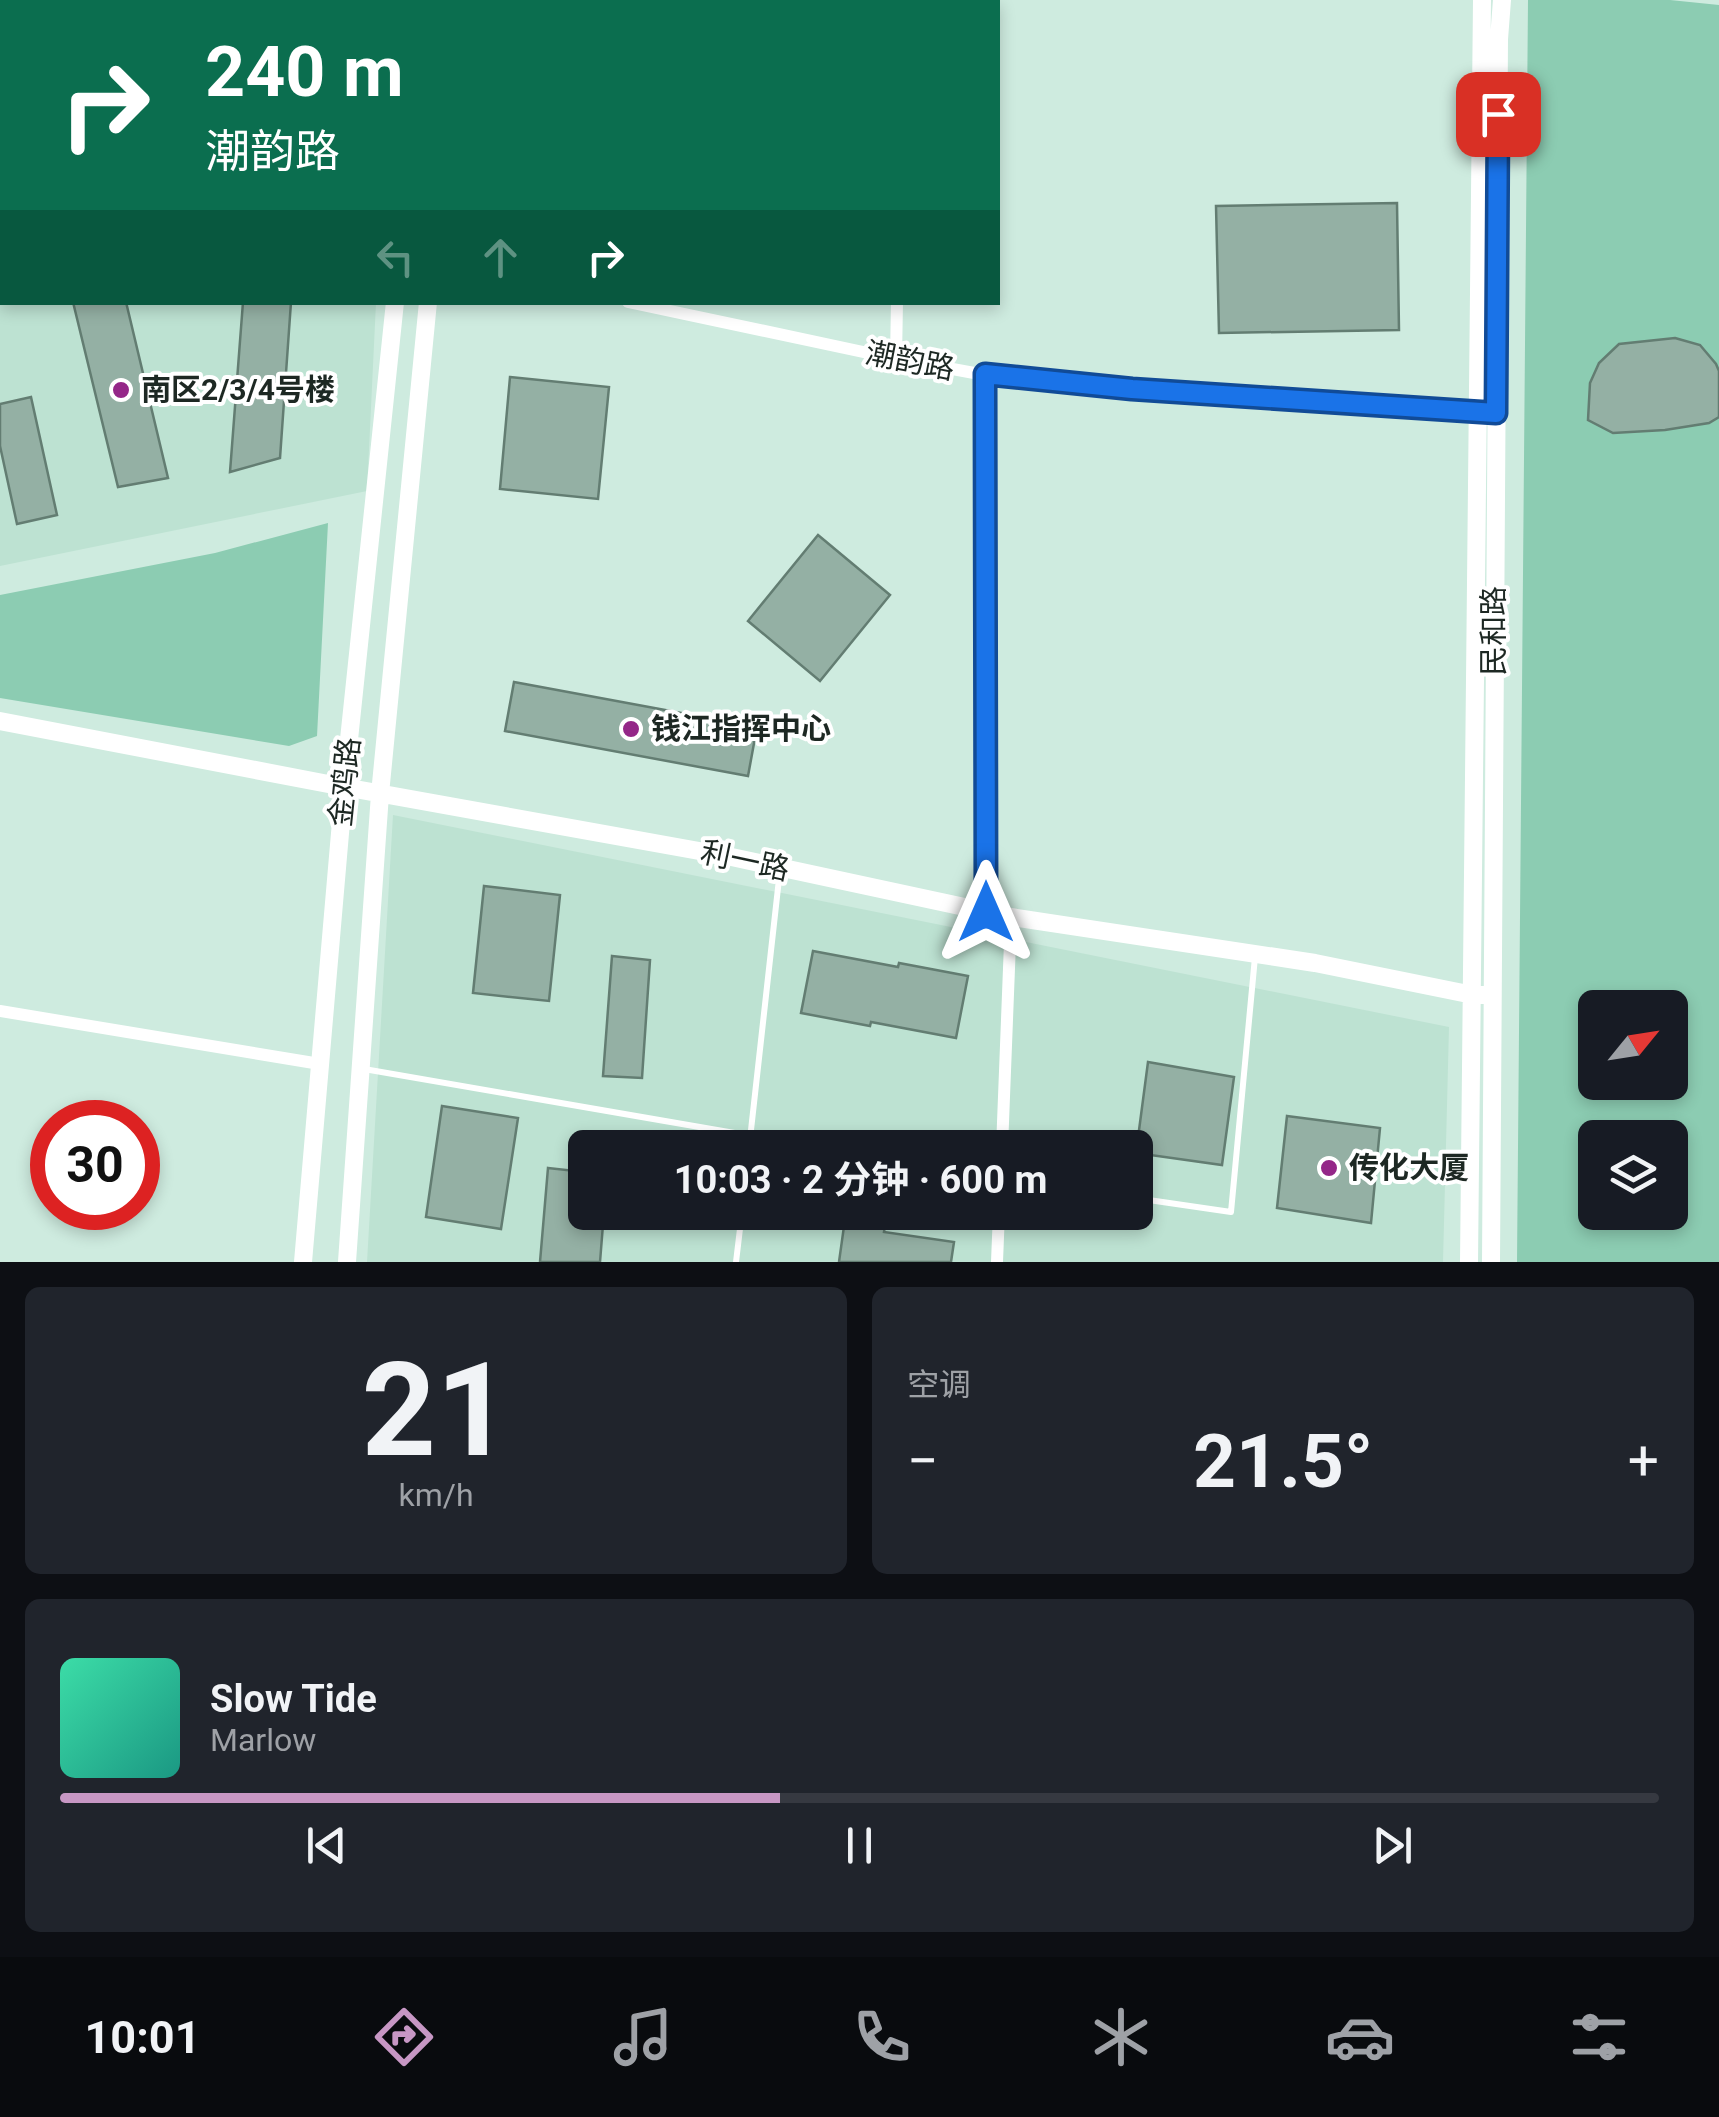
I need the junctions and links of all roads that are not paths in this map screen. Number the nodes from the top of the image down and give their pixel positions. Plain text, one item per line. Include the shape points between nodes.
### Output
1 (1482, 0) edge
2 (1502, 0) edge
3 (396, 305) edge
4 (428, 305) edge
5 (642, 305) edge
6 (897, 305) edge
7 (896, 358) junction
8 (985, 374) junction
9 (1487, 412) junction
10 (0, 721) edge
11 (344, 787) junction
12 (380, 794) junction
13 (780, 868) junction
14 (986, 912) junction
15 (1011, 918) junction
16 (1255, 954) junction
17 (1482, 995) junction
18 (0, 1010) edge
19 (320, 1064) junction
20 (360, 1068) junction
21 (721, 1130) edge
22 (751, 1130) edge
23 (1003, 1130) edge
24 (1153, 1201) edge
25 (740, 1230) edge
26 (998, 1230) edge
27 (303, 1262) edge
28 (347, 1262) edge
29 (736, 1262) edge
30 (997, 1262) edge
31 (1468, 1262) edge
32 (1491, 1262) edge

1 - 9 main road, 民和路
2 - 9 main road, 民和路
3 - 11 main road, 金鸡路
4 - 12 main road, 金鸡路
5 - 7 street, 潮韵路
6 - 7 street
7 - 8 street, 潮韵路
8 - 9 street, 潮韵路
8 - 14 street
9 - 17 main road, 民和路
10 - 11 main road, 利一路
11 - 12 main road, 利一路
11 - 19 main road, 金鸡路
12 - 13 main road, 利一路
12 - 20 main road, 金鸡路
13 - 14 main road, 利一路
13 - 22 lane
14 - 15 main road, 利一路
15 - 16 main road, 利一路
15 - 23 street
16 - 17 main road, 利一路
16 - 24 lane via 1232,1212
17 - 31 main road, 民和路
17 - 32 main road, 民和路
18 - 19 street
19 - 27 main road, 金鸡路
20 - 21 lane
20 - 28 main road, 金鸡路
25 - 29 lane
26 - 30 street

